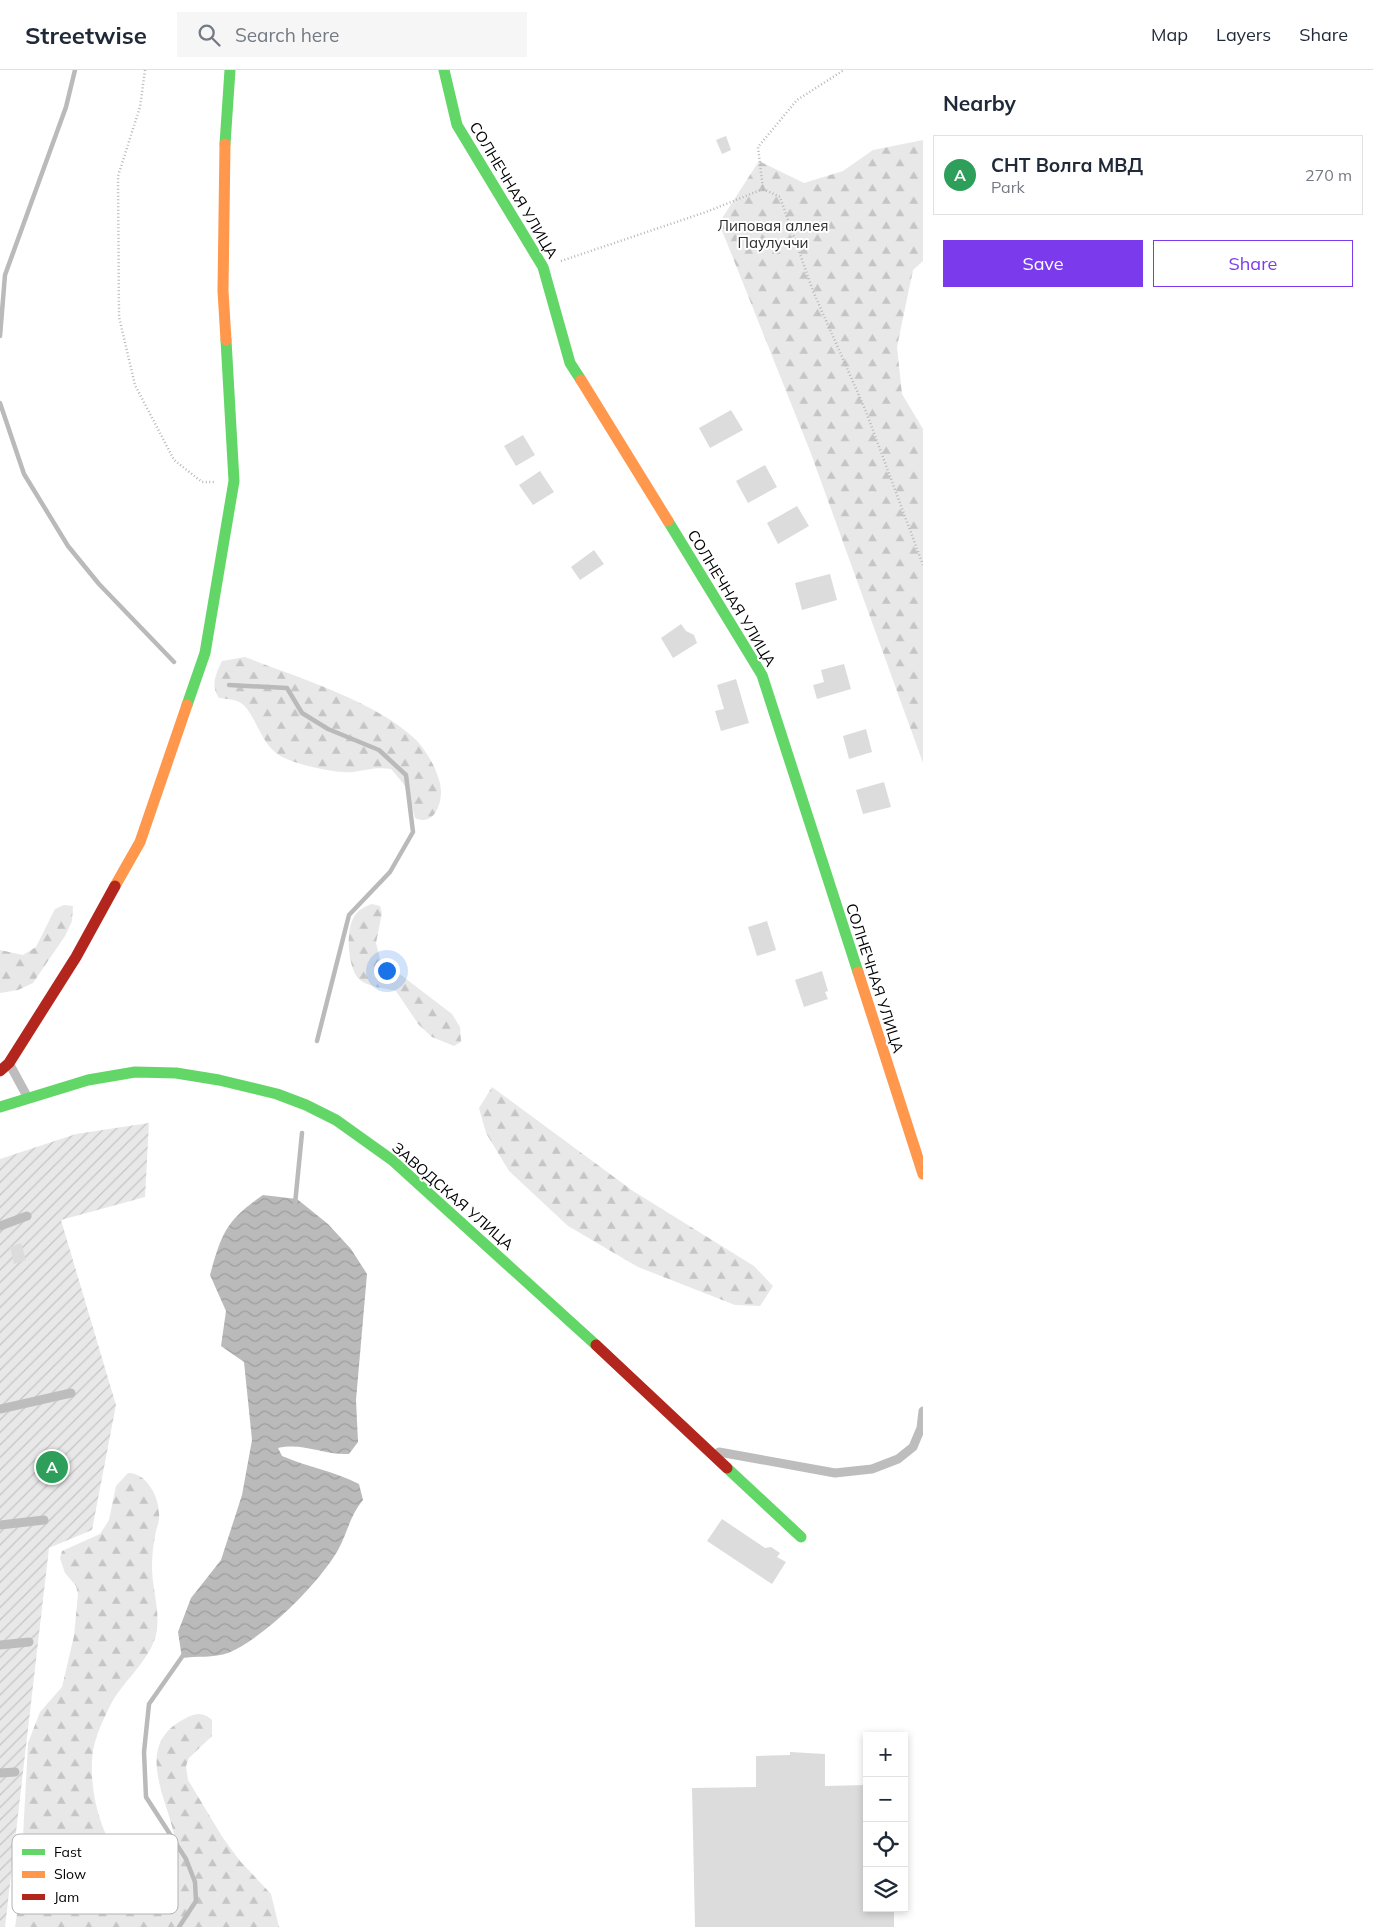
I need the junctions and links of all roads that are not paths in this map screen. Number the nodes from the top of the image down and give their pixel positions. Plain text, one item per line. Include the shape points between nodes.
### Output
1 (230, 70) edge
2 (444, 70) edge
3 (4, 1067) edge
4 (28, 1098) junction
5 (0, 1107) edge
6 (923, 1174) edge
7 (27, 1216) dead end
8 (0, 1226) edge
9 (71, 1392) dead end
10 (1, 1406) edge
11 (923, 1411) edge
12 (709, 1451) junction
13 (44, 1520) dead end
14 (0, 1524) edge
15 (801, 1537) dead end
16 (29, 1642) dead end
17 (0, 1645) edge
18 (15, 1772) dead end
19 (0, 1773) edge

1 - 3 street via 225,133 223,291 234,481 205,653 140,842 76,957
2 - 6 street, СОЛНЕЧНАЯ УЛИЦА via 458,125 543,267 570,363 762,676
3 - 4 lane
4 - 5 street, ЗАВОДСКАЯ УЛИЦА
4 - 12 street, ЗАВОДСКАЯ УЛИЦА via 119,1073 155,1072 240,1085 310,1106 343,1126 420,1184
7 - 8 lane
9 - 10 lane
11 - 12 lane via 921,1428 913,1447 898,1459 872,1469 835,1473
12 - 15 street, ЗАВОДСКАЯ УЛИЦА
13 - 14 lane
16 - 17 lane
18 - 19 lane

